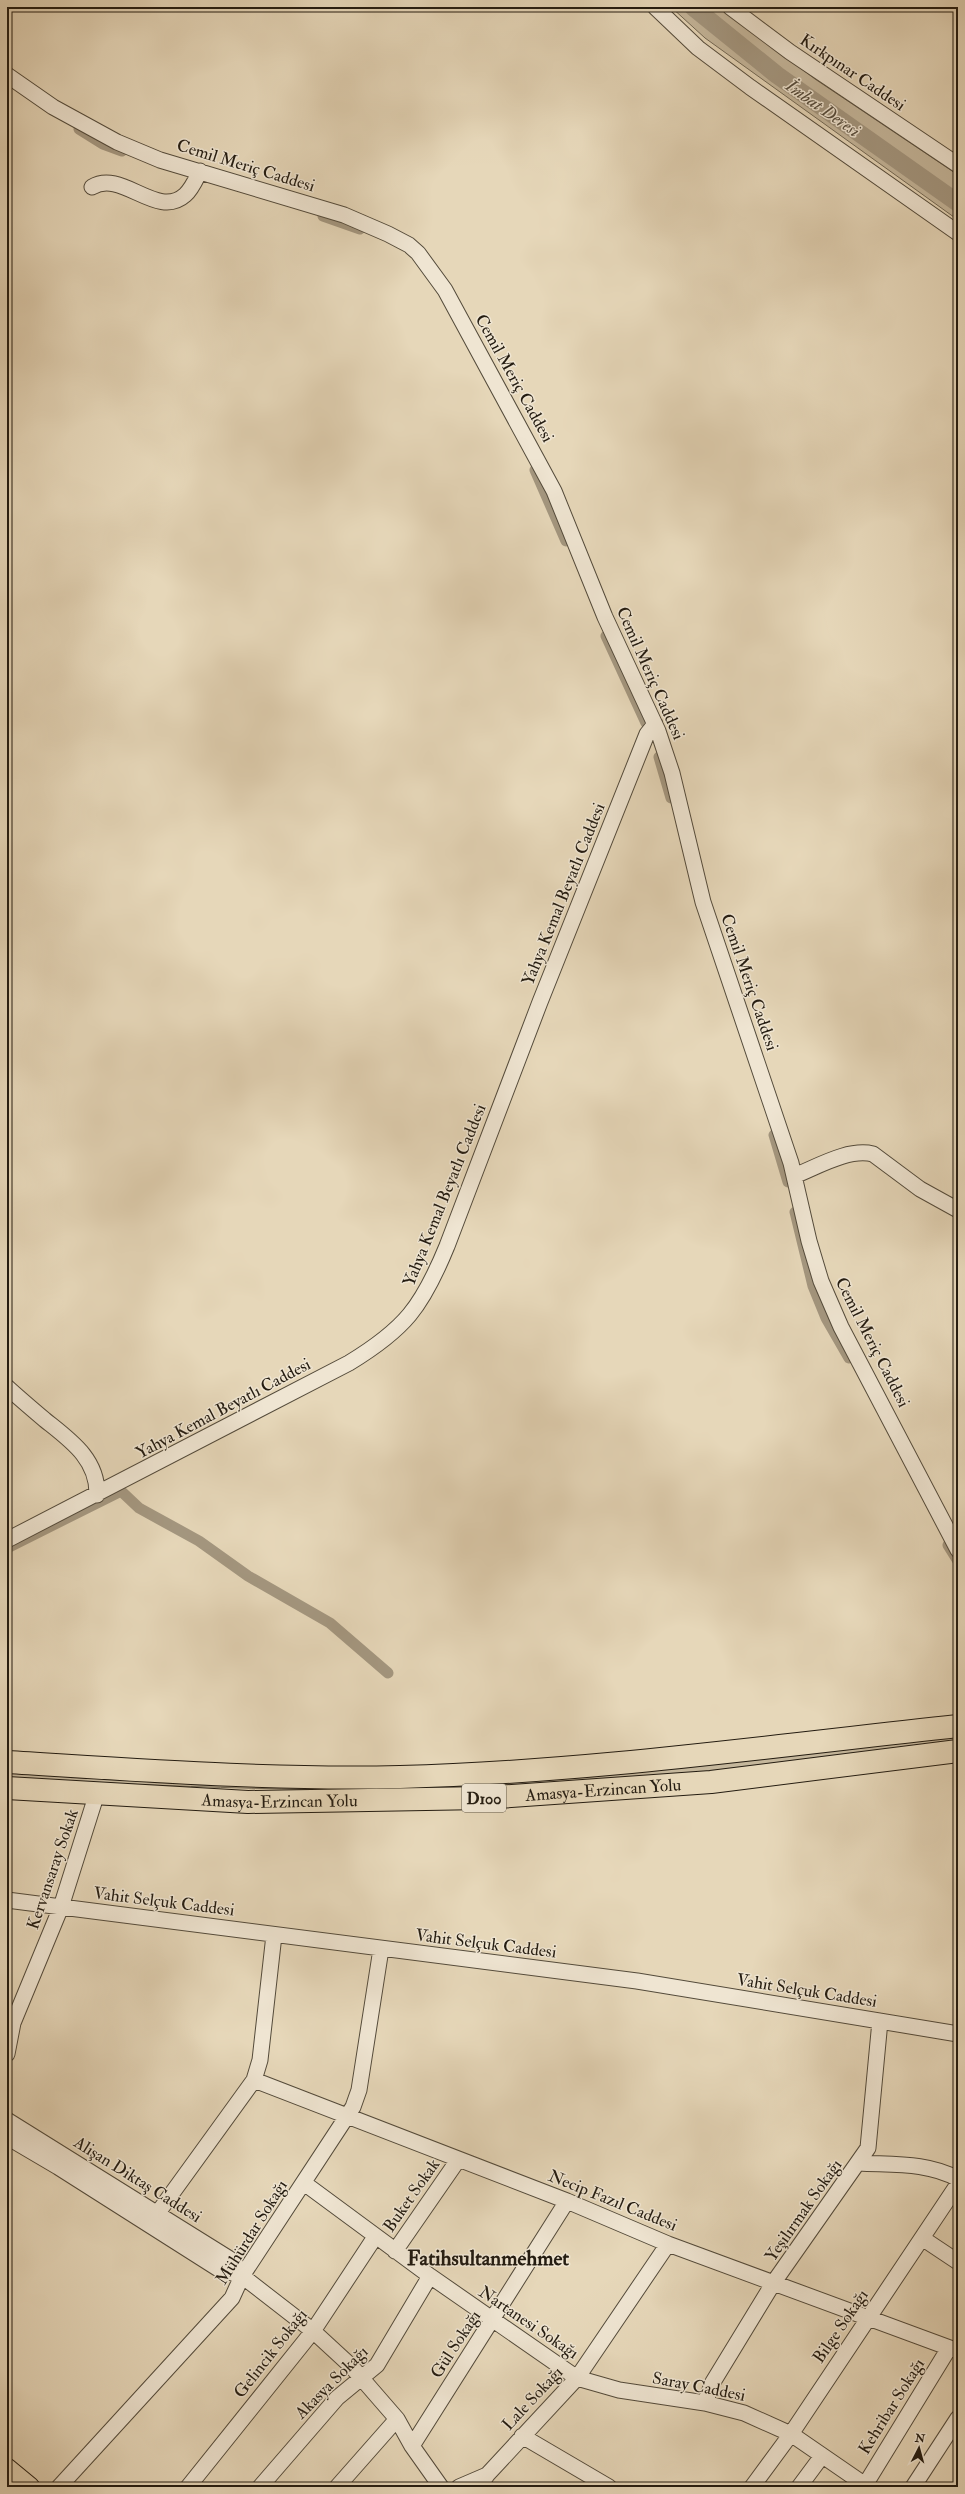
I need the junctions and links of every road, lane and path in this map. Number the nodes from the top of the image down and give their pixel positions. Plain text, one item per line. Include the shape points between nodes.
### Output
1 (655, 7) edge
2 (730, 7) edge
3 (7, 75) edge
4 (958, 165) edge
5 (200, 171) junction
6 (92, 187) dead end
7 (958, 233) edge
8 (655, 724) junction
9 (794, 1176) junction
10 (958, 1210) edge
11 (7, 1387) edge
12 (97, 1495) junction
13 (7, 1540) edge
14 (958, 1550) edge
15 (958, 1726) edge
16 (958, 1751) edge
17 (7, 1762) edge
18 (7, 1788) edge
19 (97, 1794) junction
20 (7, 1900) edge
21 (61, 1907) junction
22 (274, 1935) junction
23 (380, 1949) junction
24 (880, 2022) junction
25 (10, 2027) edge
26 (958, 2034) edge
27 (7, 2054) edge
28 (254, 2080) junction
29 (346, 2117) junction
30 (7, 2120) edge
31 (7, 2137) edge
32 (458, 2160) junction
33 (859, 2163) junction
34 (958, 2179) edge
35 (304, 2183) junction
36 (958, 2184) edge
37 (567, 2201) junction
38 (157, 2214) junction
39 (375, 2237) junction
40 (922, 2238) junction
41 (668, 2244) junction
42 (395, 2251) junction
43 (958, 2262) edge
44 (242, 2276) junction
45 (430, 2276) junction
46 (774, 2282) junction
47 (869, 2317) junction
48 (493, 2321) junction
49 (313, 2331) junction
50 (953, 2349) edge
51 (362, 2377) junction
52 (577, 2378) junction
53 (705, 2403) junction
54 (958, 2418) edge
55 (397, 2419) junction
56 (790, 2434) junction
57 (522, 2436) junction
58 (412, 2446) junction
59 (822, 2456) junction
60 (7, 2468) edge
61 (483, 2481) edge
62 (866, 2486) edge
63 (30, 2487) edge
64 (59, 2487) edge
65 (188, 2487) edge
66 (260, 2487) edge
67 (337, 2487) edge
68 (441, 2487) edge
69 (459, 2487) edge
70 (609, 2487) edge
71 (752, 2487) edge
72 (799, 2487) edge
73 (913, 2487) edge

1 - 7 street via 698,48 750,87
2 - 4 street, Kırkpınar Caddesi via 803,61
3 - 5 street, Cemil Meriç Caddesi via 53,107 117,142 160,160
5 - 6 street via 186,195 180,200 167,202 115,183 105,182
5 - 8 street, Cemil Meriç Caddesi via 344,215 409,245 428,264 445,290 546,473 605,617
8 - 9 street, Cemil Meriç Caddesi via 672,773 703,902
8 - 12 street, Yahya Kemal Beyatlı Caddesi via 647,734 537,1010 441,1261 416,1310 389,1337 349,1363
9 - 10 street via 840,1158 866,1153 879,1158 920,1189
9 - 14 street, Cemil Meriç Caddesi via 814,1261 830,1303
11 - 12 street via 78,1447 94,1472
12 - 13 street, Yahya Kemal Beyatlı Caddesi
15 - 17 highway, Amasya-Erzincan Yolu / D100 via 667,1760 513,1772 419,1776 208,1774
16 - 19 highway, Amasya-Erzincan Yolu / D100 via 711,1782 497,1798 248,1802
18 - 19 highway, Amasya-Erzincan Yolu / D100
19 - 21 street, Kervansaray Sokak
20 - 21 street, Vahit Selçuk Caddesi
21 - 22 street, Vahit Selçuk Caddesi
21 - 25 street, Kervansaray Sokak
22 - 23 street, Vahit Selçuk Caddesi
22 - 28 street via 260,2060
23 - 24 street, Vahit Selçuk Caddesi via 637,1981
23 - 29 street, Mühürdar Sokağı via 359,2090
24 - 26 street, Vahit Selçuk Caddesi
24 - 33 street, Yeşilırmak Sokağı via 871,2135 868,2148
25 - 27 street, Kervansaray Sokak
28 - 29 street, Necip Fazıl Caddesi
28 - 38 street
29 - 32 street, Necip Fazıl Caddesi
29 - 35 street, Mühürdar Sokağı
30 - 38 street, Alişan Diktaş Caddesi
31 - 44 street, Alişan Diktaş Caddesi via 217,2268
32 - 37 street, Necip Fazıl Caddesi
32 - 42 street, Buket Sokak
33 - 34 street via 921,2166 941,2170
33 - 46 street, Yeşilırmak Sokağı
35 - 39 street, Nartanesi Sokağı
35 - 44 street, Mühürdar Sokağı
36 - 40 street, Bilge Sokağı
37 - 41 street, Necip Fazıl Caddesi
37 - 48 street, Gül Sokağı
38 - 44 street, Alişan Diktaş Caddesi via 230,2259
39 - 42 street, Nartanesi Sokağı
39 - 49 street, Gelincik Sokağı
40 - 43 street
40 - 47 street, Bilge Sokağı
41 - 46 street, Necip Fazıl Caddesi
41 - 52 street, Lale Sokağı
42 - 45 street, Nartanesi Sokağı
44 - 49 street, Alişan Diktaş Caddesi
44 - 64 street, Mühürdar Sokağı via 237,2290 225,2306
45 - 48 street, Nartanesi Sokağı
45 - 51 street, Akasya Sokağı via 384,2356
46 - 47 street, Necip Fazıl Caddesi
46 - 53 street, Yeşilırmak Sokağı via 713,2382
47 - 50 street, Necip Fazıl Caddesi
47 - 56 street, Bilge Sokağı
48 - 52 street, Nartanesi Sokağı
48 - 58 street, Gül Sokağı
49 - 51 street, Alişan Diktaş Caddesi
49 - 65 street, Gelincik Sokağı
50 - 62 street, Kehribar Sokağı
51 - 55 street, Alişan Diktaş Caddesi
51 - 66 street, Akasya Sokağı via 337,2398
52 - 53 street, Saray Caddesi via 619,2390
52 - 57 street, Lale Sokağı
53 - 56 street, Saray Caddesi via 744,2413
54 - 73 street
55 - 58 street, Alişan Diktaş Caddesi
55 - 67 street
56 - 59 street, Saray Caddesi
56 - 71 street, Bilge Sokağı
57 - 61 street, Lale Sokağı
57 - 70 street
58 - 68 street, Alişan Diktaş Caddesi
59 - 62 street, Saray Caddesi
59 - 72 street
60 - 63 main road
61 - 69 street, Lale Sokağı

